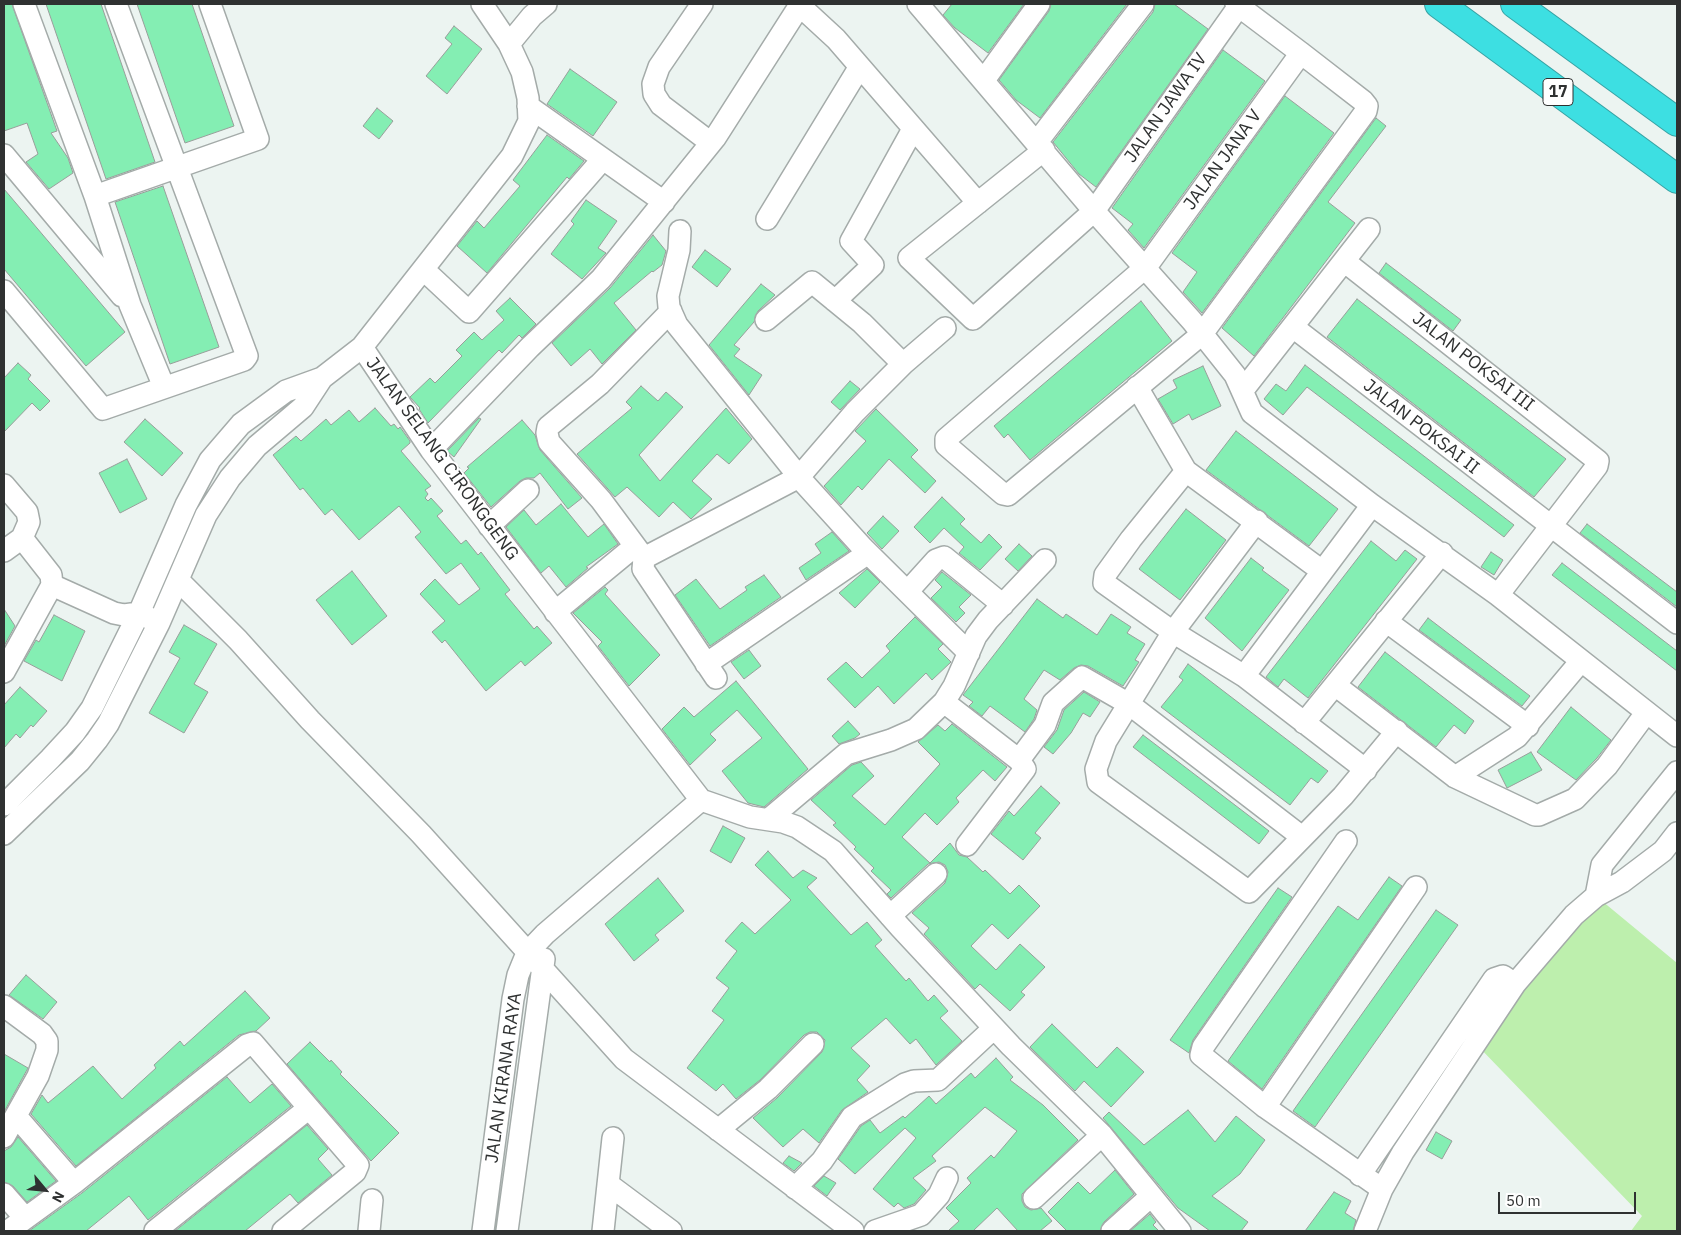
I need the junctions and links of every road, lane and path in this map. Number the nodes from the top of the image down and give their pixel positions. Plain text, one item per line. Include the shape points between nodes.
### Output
1 (24, 4) edge
2 (116, 4) edge
3 (210, 4) edge
4 (482, 4) edge
5 (546, 4) edge
6 (702, 4) edge
7 (799, 4) edge
8 (1039, 4) edge
9 (1143, 4) edge
10 (1439, 4) edge
11 (1515, 4) edge
12 (1238, 5) edge
13 (926, 7) edge
14 (509, 44) junction
15 (1301, 53) junction
16 (859, 68) junction
17 (984, 80) junction
18 (528, 106) junction
19 (1677, 122) edge
20 (913, 129) junction
21 (712, 143) junction
22 (1040, 146) junction
23 (4, 155) edge
24 (602, 160) junction
25 (177, 167) junction
26 (1677, 179) edge
27 (95, 196) junction
28 (664, 202) junction
29 (978, 203) junction
30 (1094, 211) junction
31 (767, 219) dead end
32 (1369, 229) dead end
33 (680, 231) dead end
34 (1344, 261) junction
35 (1146, 267) junction
36 (424, 270) junction
37 (4, 291) edge
38 (835, 301) junction
39 (130, 305) junction
40 (671, 311) junction
41 (766, 320) dead end
42 (1293, 327) junction
43 (946, 328) dead end
44 (1202, 334) junction
45 (362, 347) junction
46 (903, 364) junction
47 (322, 378) junction
48 (164, 386) junction
49 (1137, 387) junction
50 (1242, 390) junction
51 (431, 450) junction
52 (1186, 471) junction
53 (799, 477) junction
54 (4, 485) edge
55 (528, 490) dead end
56 (188, 500) junction
57 (1372, 505) junction
58 (206, 515) junction
59 (1257, 521) junction
60 (489, 526) junction
61 (1549, 526) junction
62 (22, 538) junction
63 (4, 551) edge
64 (640, 552) junction
65 (868, 553) junction
66 (1442, 553) junction
67 (1045, 560) dead end
68 (1322, 571) junction
69 (178, 580) junction
70 (52, 585) junction
71 (908, 591) junction
72 (1498, 595) junction
73 (1002, 605) junction
74 (555, 612) junction
75 (139, 613) junction
76 (1386, 622) junction
77 (158, 623) junction
78 (1677, 623) edge
79 (1173, 632) junction
80 (21, 638) junction
81 (4, 651) edge
82 (968, 653) junction
83 (1581, 661) junction
84 (4, 672) edge
85 (1244, 676) junction
86 (1335, 685) junction
87 (944, 702) junction
88 (1130, 704) junction
89 (1646, 713) junction
90 (1304, 722) junction
91 (1528, 726) junction
92 (1396, 731) junction
93 (1677, 736) edge
94 (1018, 760) junction
95 (1366, 770) junction
96 (1677, 772) edge
97 (1455, 777) junction
98 (701, 800) junction
99 (4, 805) edge
100 (769, 819) junction
101 (1677, 833) edge
102 (4, 834) edge
103 (1302, 837) junction
104 (1346, 841) dead end
105 (967, 845) dead end
106 (936, 874) dead end
107 (1416, 887) dead end
108 (1596, 896) junction
109 (890, 916) junction
110 (546, 934) junction
111 (527, 953) junction
112 (543, 968) junction
113 (1515, 984) junction
114 (4, 1006) edge
115 (994, 1028) junction
116 (813, 1044) dead end
117 (1265, 1107) junction
118 (309, 1108) junction
119 (16, 1116) junction
120 (718, 1130) junction
121 (1102, 1135) junction
122 (4, 1137) edge
123 (614, 1138) dead end
124 (1360, 1175) junction
125 (947, 1178) dead end
126 (74, 1183) junction
127 (608, 1184) junction
128 (796, 1188) junction
129 (1382, 1189) junction
130 (4, 1194) edge
131 (1151, 1196) junction
132 (1034, 1198) dead end
133 (372, 1200) dead end
134 (25, 1218) junction
135 (8, 1231) edge
136 (156, 1231) edge
137 (283, 1231) edge
138 (369, 1231) edge
139 (483, 1231) edge
140 (507, 1231) edge
141 (603, 1231) edge
142 (671, 1231) edge
143 (853, 1231) edge
144 (876, 1231) edge
145 (1112, 1231) edge
146 (1180, 1231) edge
147 (1365, 1231) edge

1 - 27 street
2 - 25 street
3 - 25 street via 258,139
4 - 14 street, JALAN SELANG CIRONGGENG
5 - 14 street
6 - 21 street via 659,67 653,84 654,94 661,105
7 - 16 street via 836,39
7 - 21 street
8 - 17 street
9 - 22 street
10 - 26 highway, 17
11 - 19 highway
12 - 15 street
12 - 30 street, JALAN JAWA IV
13 - 17 street
14 - 18 street, JALAN SELANG CIRONGGENG via 522,72
15 - 35 street, JALAN JANA V
15 - 44 street via 1363,101 1366,111
16 - 20 street
16 - 31 street
17 - 22 street
18 - 24 street
18 - 36 street, JALAN SELANG CIRONGGENG via 529,121 512,156
20 - 29 street
20 - 38 street via 851,241 873,265
21 - 28 street
22 - 29 street
22 - 30 street
23 - 39 street
24 - 28 street
24 - 36 street via 469,312
25 - 27 street
25 - 48 street via 246,356 244,360
27 - 39 street
28 - 51 street via 601,279
29 - 30 street, JALAN JAWA IV via 909,258 973,319
30 - 35 street
32 - 34 street
33 - 40 street via 668,296
34 - 42 street
34 - 61 street, JALAN POKSAI III via 1595,457 1597,466
35 - 44 street
35 - 49 street, JALAN JANA V via 944,442 1008,495
36 - 45 street, JALAN SELANG CIRONGGENG
37 - 48 street via 103,408
38 - 41 street via 812,282
38 - 46 street
39 - 48 street
40 - 53 street via 692,345
40 - 64 street via 600,384 548,427 549,442 601,500
42 - 50 street
42 - 61 street, JALAN POKSAI II
43 - 46 street
44 - 49 street
44 - 50 street via 1235,375
45 - 47 street
45 - 51 street, JALAN SELANG CIRONGGENG
46 - 53 street via 831,438
47 - 56 street via 286,391 241,424 210,460
47 - 58 street via 304,406 257,446 230,478
49 - 52 street
50 - 57 street via 1252,413
51 - 60 street, JALAN SELANG CIRONGGENG
52 - 59 street
52 - 79 street via 1103,579 1104,583
53 - 64 street
53 - 65 street
54 - 62 street via 29,517
55 - 60 street
56 - 58 street
56 - 75 street
57 - 66 street
57 - 68 street
58 - 69 street
59 - 68 street
59 - 79 street
60 - 74 street, JALAN SELANG CIRONGGENG
61 - 72 street
61 - 78 street, JALAN POKSAI II
62 - 63 street
62 - 70 street via 50,575
64 - 65 street via 643,569 711,671
64 - 74 street
65 - 71 street
66 - 72 street
66 - 76 street
67 - 73 street
68 - 85 street
69 - 77 street
69 - 111 street via 421,834
70 - 75 street via 114,613
70 - 80 street
71 - 73 street via 936,560 944,557
71 - 82 street
72 - 83 street
73 - 82 street via 976,636
74 - 98 street, JALAN SELANG CIRONGGENG
75 - 77 street
75 - 99 street via 92,708 50,759
76 - 86 street
76 - 91 street
77 - 102 street via 97,740 80,762
79 - 85 street
79 - 88 street
80 - 81 street
80 - 84 street via 11,664
82 - 87 street
83 - 89 street
83 - 91 street
85 - 90 street
86 - 90 street
86 - 92 street
87 - 94 street
87 - 100 street via 916,729 846,754
88 - 94 street via 1082,677 1053,703 1044,725
88 - 103 street
88 - 103 street via 1106,741 1098,761 1096,776 1100,784 1249,892
89 - 93 street
89 - 97 street via 1607,766 1576,798 1539,815 1529,814
90 - 95 street
91 - 97 street via 1517,737
92 - 95 street
92 - 97 street
94 - 105 street via 1025,772
95 - 103 street
96 - 108 street via 1602,865
98 - 100 street via 750,817
98 - 110 street, JALAN KIRANA RAYA
100 - 109 street via 797,827 833,851
101 - 108 street via 1663,851 1622,882
104 - 117 street via 1202,1050 1203,1058
106 - 109 street
107 - 117 street
108 - 113 street via 1574,915
109 - 115 street
110 - 111 street, JALAN KIRANA RAYA
110 - 112 street, JALAN KIRANA RAYA
111 - 112 street
111 - 139 street, JALAN KIRANA RAYA via 513,999
112 - 120 street via 624,1059
112 - 140 street, JALAN KIRANA RAYA
113 - 124 street via 1503,976 1494,979
113 - 129 street
114 - 119 street via 47,1041 43,1063
115 - 121 street
115 - 128 street via 938,1080 905,1084 852,1117 822,1161
116 - 120 street via 768,1089
117 - 124 street
118 - 126 street via 256,1044 250,1043
118 - 136 street
118 - 137 street via 358,1168
119 - 122 street
119 - 126 street
120 - 128 street
121 - 131 street
121 - 132 street
123 - 127 street
124 - 129 street
125 - 144 street via 939,1195 921,1215
126 - 134 street
127 - 141 street
127 - 142 street
128 - 143 street
129 - 147 street
130 - 134 street
131 - 145 street
131 - 146 street
133 - 138 street
134 - 135 street

